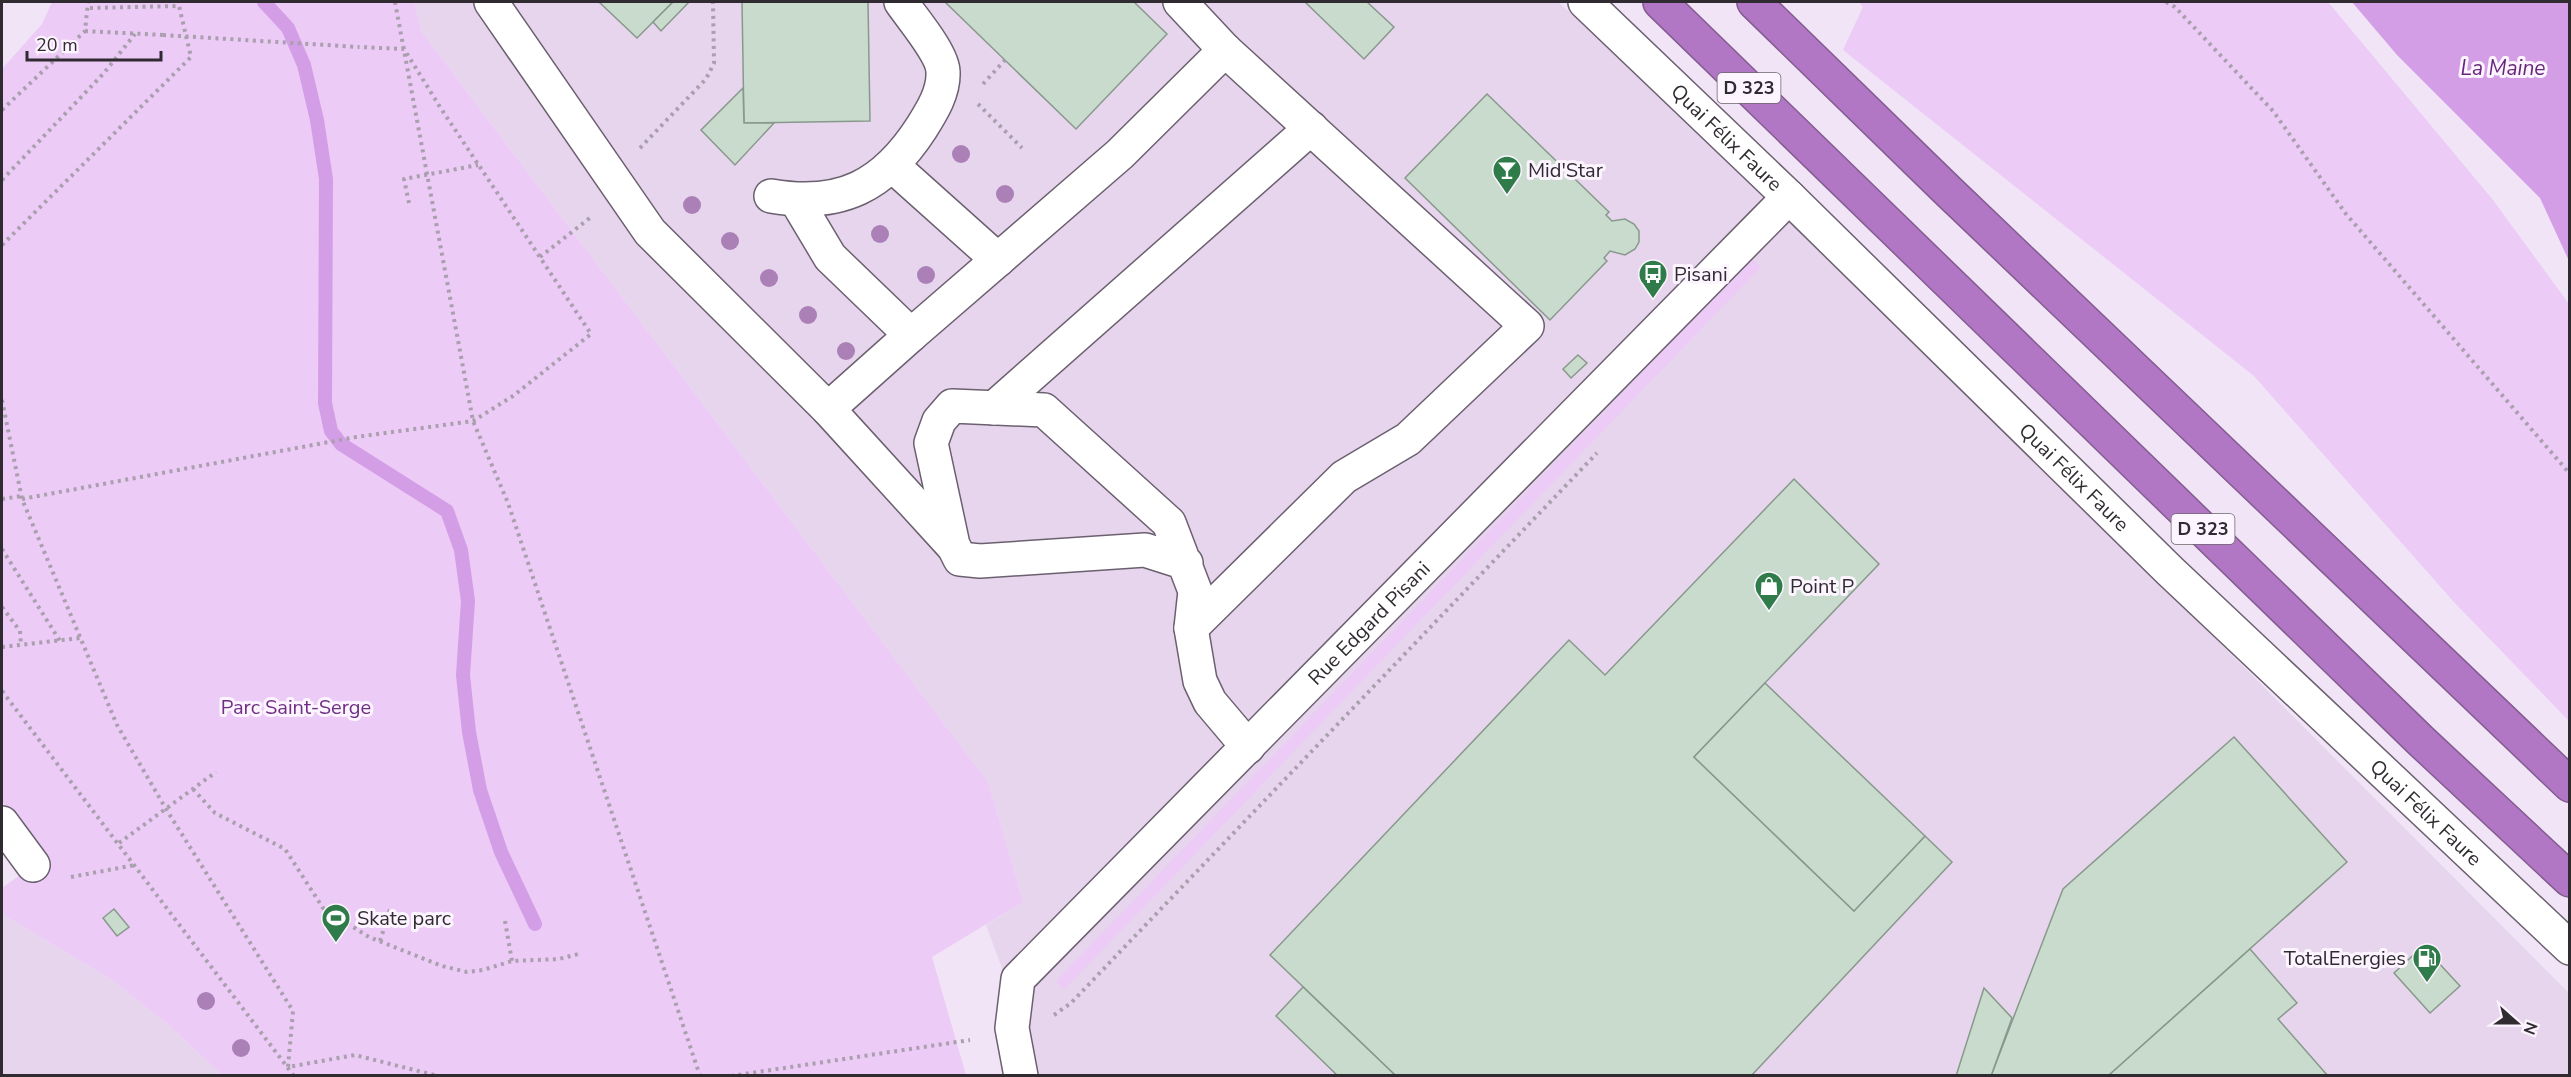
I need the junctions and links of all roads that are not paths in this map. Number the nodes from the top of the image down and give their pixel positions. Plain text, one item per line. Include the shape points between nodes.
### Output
1 (491, 2) edge
2 (901, 2) edge
3 (1180, 2) edge
4 (1585, 2) edge
5 (1660, 2) edge
6 (1754, 2) edge
7 (1225, 50) junction
8 (1311, 128) junction
9 (893, 166) junction
10 (1789, 197) junction
11 (998, 260) junction
12 (911, 335) junction
13 (994, 408) junction
14 (828, 409) junction
15 (953, 545) junction
16 (1186, 563) junction
17 (1191, 628) junction
18 (1248, 747) junction
19 (2570, 785) edge
20 (2, 823) edge
21 (33, 866) road end
22 (2570, 880) edge
23 (2570, 948) edge
24 (1021, 1076) edge

1 - 14 street via 650,232
2 - 9 street via 939,58 943,72 937,104
3 - 7 street
4 - 10 street, Quai Félix Faure
5 - 22 highway, D 323
6 - 19 highway
7 - 8 street
7 - 11 street via 1120,154
8 - 13 street
8 - 17 street via 1527,326 1408,439 1344,477
9 - 11 street
9 - 12 street via 846,195 821,200 784,198 830,257
10 - 18 street, Rue Edgard Pisani
10 - 23 street, Quai Félix Faure via 2170,571
11 - 12 street
12 - 14 street
13 - 15 street via 952,406 939,421 931,443
13 - 16 street via 1044,410 1169,524
14 - 15 street
15 - 16 street via 960,559 980,561 1145,550
16 - 17 street via 1195,591
17 - 18 street via 1200,681 1210,702
18 - 24 street, Rue Edgard Pisani via 1018,979 1012,1028
20 - 21 street

